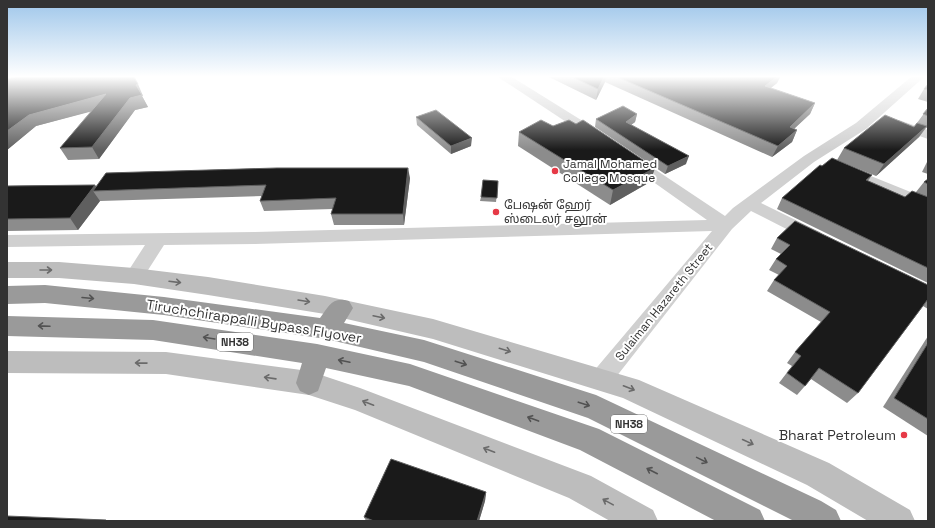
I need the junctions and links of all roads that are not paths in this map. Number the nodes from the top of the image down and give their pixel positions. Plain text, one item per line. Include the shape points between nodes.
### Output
1 (544, 102) edge
2 (890, 102) edge
3 (873, 115) junction
4 (928, 135) edge
5 (609, 145) edge
6 (622, 154) edge
7 (814, 156) junction
8 (750, 204) junction
9 (928, 205) edge
10 (726, 225) junction
11 (158, 240) junction
12 (7, 241) edge
13 (828, 243) edge
14 (7, 270) edge
15 (134, 276) junction
16 (7, 295) edge
17 (334, 319) junction
18 (7, 326) edge
19 (316, 355) junction
20 (7, 362) edge
21 (601, 379) junction
22 (309, 383) junction
23 (642, 521) edge
24 (749, 521) edge
25 (825, 521) edge
26 (899, 521) edge

1 - 5 street
2 - 3 street, Sulaiman Hazareth Street
3 - 4 street
3 - 7 street, Sulaiman Hazareth Street via 861,126
6 - 10 street
7 - 8 street, Sulaiman Hazareth Street
7 - 9 street
8 - 10 street, Sulaiman Hazareth Street
8 - 13 street
10 - 11 street
10 - 21 street, Sulaiman Hazareth Street
11 - 12 street
11 - 15 street
14 -> 15 street via 59,270
15 -> 17 street via 208,286
16 -> 17 highway, Tiruchchirappalli Bypass Flyover / NH38 via 44,294
17 -> 21 street via 433,329
17 -> 25 highway, Tiruchchirappalli Bypass Flyover / NH38 via 596,408
19 -> 18 highway, Tiruchchirappalli Bypass Flyover / NH38 via 153,330
19 - 22 highway
24 -> 19 highway, Tiruchchirappalli Bypass Flyover / NH38 via 589,439 410,375
22 -> 20 street via 166,363
21 -> 26 street via 629,388 818,474
23 -> 22 street via 580,487 367,403

